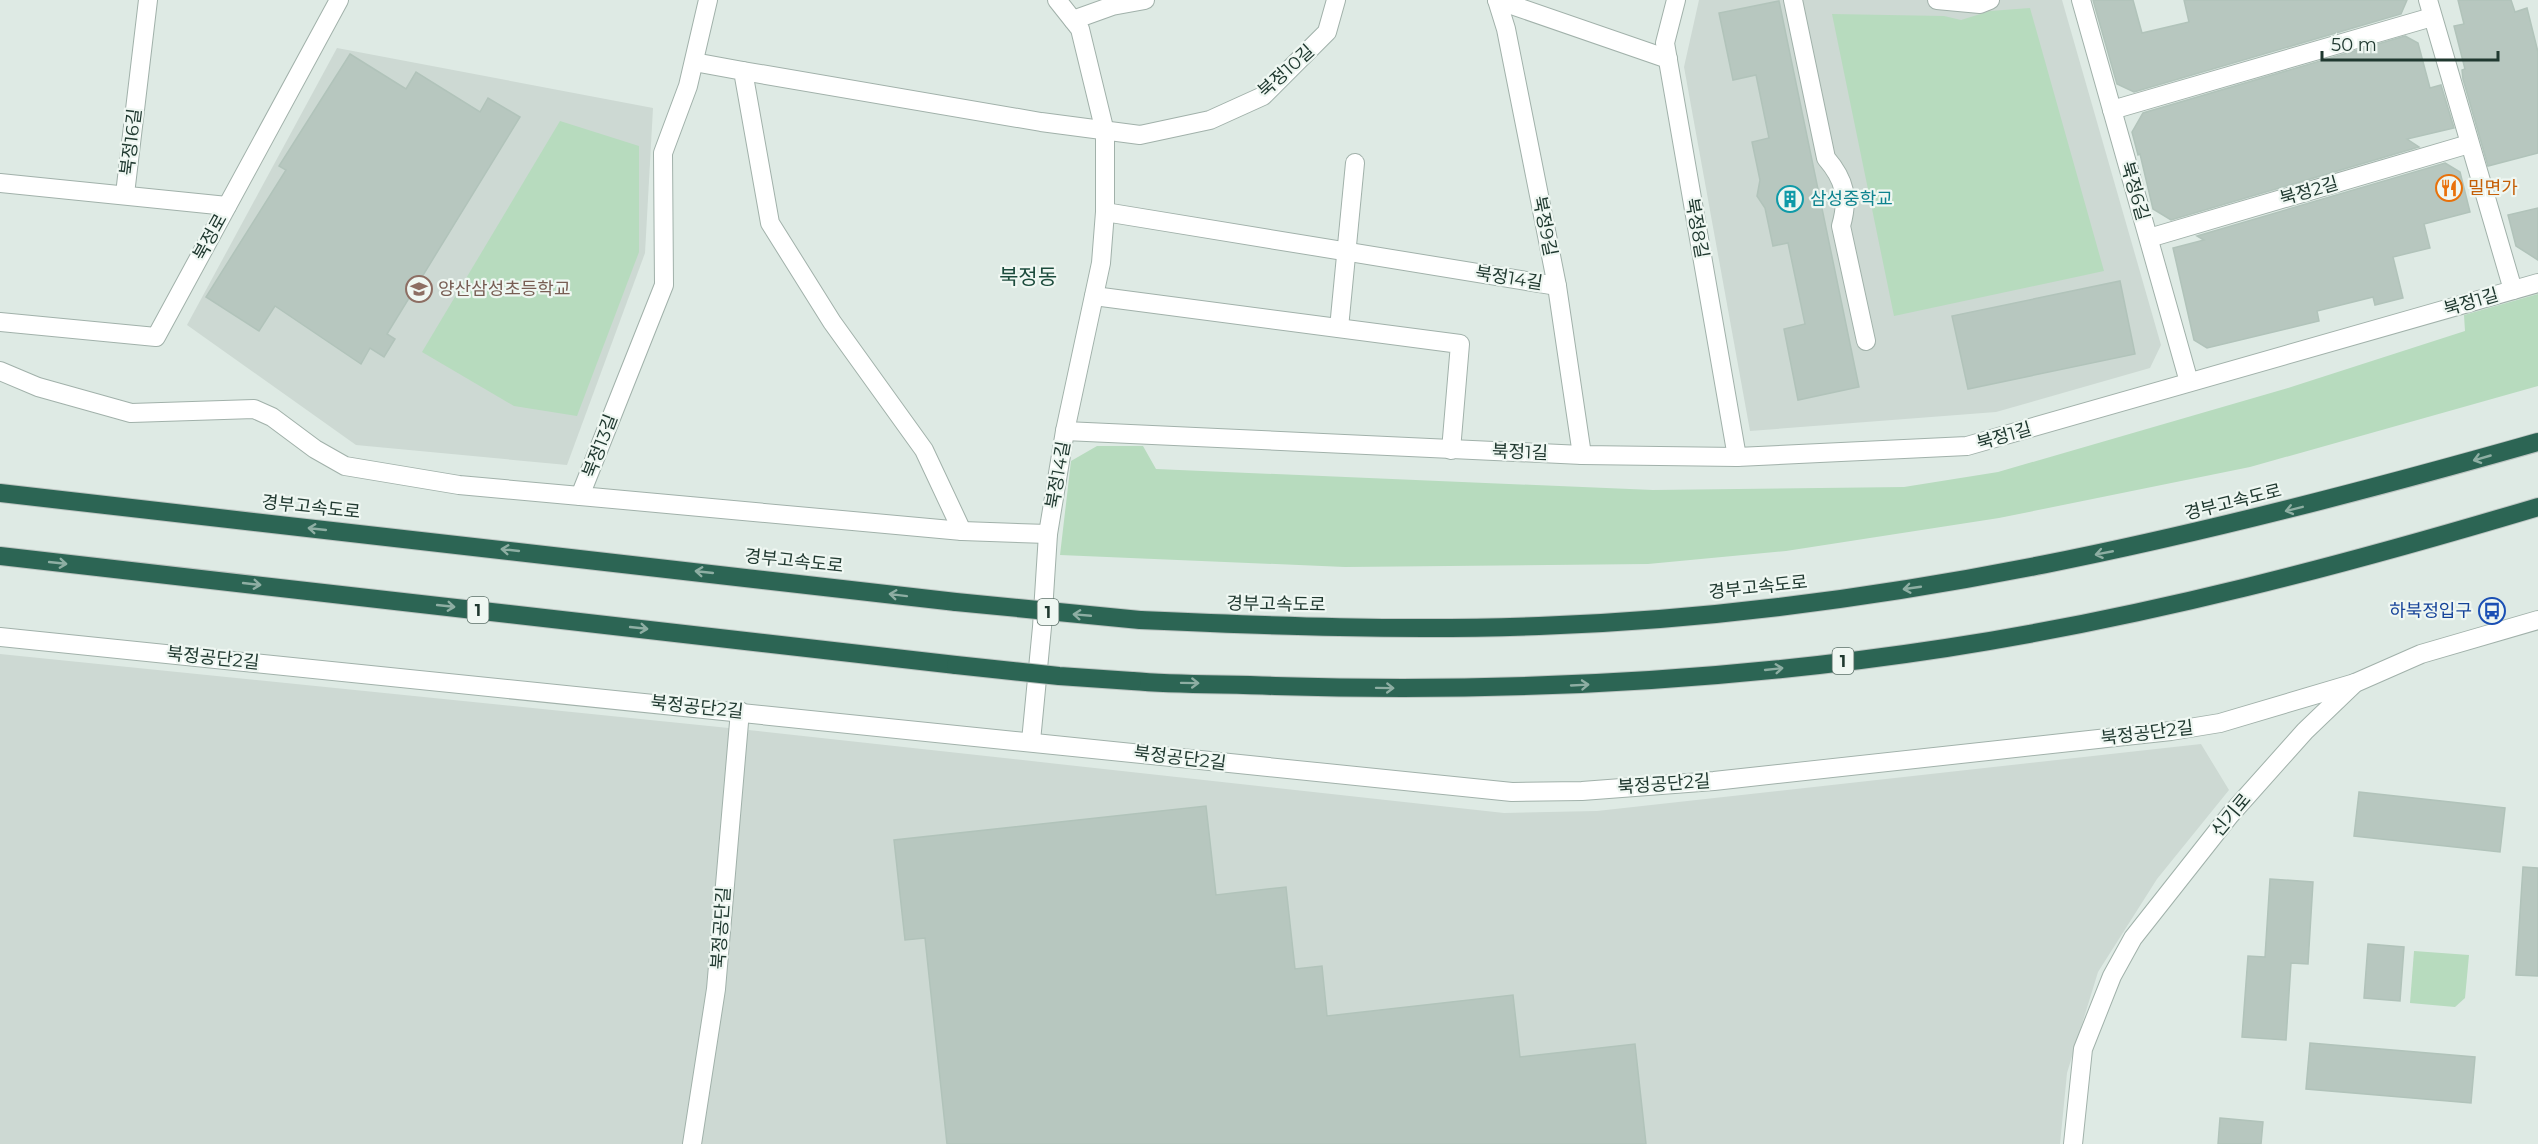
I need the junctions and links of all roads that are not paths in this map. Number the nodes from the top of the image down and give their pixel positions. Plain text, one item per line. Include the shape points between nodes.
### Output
1 (148, 0) edge
2 (339, 0) edge
3 (708, 0) edge
4 (1057, 0) edge
5 (1145, 0) edge
6 (1336, 0) edge
7 (1497, 0) edge
8 (1676, 0) edge
9 (1793, 0) edge
10 (1938, 0) edge
11 (1990, 0) edge
12 (2081, 0) edge
13 (2430, 8) edge
14 (1073, 20) junction
15 (1668, 59) junction
16 (694, 62) junction
17 (743, 71) junction
18 (2112, 110) junction
19 (1105, 132) junction
20 (2469, 144) junction
21 (1355, 164) dead end
22 (0, 183) edge
23 (125, 194) junction
24 (227, 206) junction
25 (1105, 212) junction
26 (2149, 238) junction
27 (1346, 252) junction
28 (2538, 283) edge
29 (1557, 286) junction
30 (2513, 290) junction
31 (1094, 296) junction
32 (0, 322) edge
33 (1339, 328) junction
34 (1866, 341) dead end
35 (0, 371) edge
36 (2188, 382) junction
37 (1065, 431) junction
38 (2538, 442) edge
39 (1450, 450) junction
40 (1582, 455) junction
41 (1737, 457) junction
42 (0, 493) edge
43 (580, 496) junction
44 (2538, 507) edge
45 (962, 531) junction
46 (1048, 534) junction
47 (0, 556) edge
48 (2538, 620) edge
49 (0, 637) edge
50 (2355, 683) junction
51 (740, 711) junction
52 (1031, 741) junction
53 (692, 1144) edge
54 (2073, 1144) edge

1 - 23 street, 북정16길
2 - 24 street, 북정로
3 - 16 street, 북정13길
4 - 14 street, 북정14길
5 - 14 street via 1112,6
6 - 19 street, 북정10길 via 1327,32 1263,96 1210,120 1140,135
7 - 15 street
7 - 29 street, 북정9길 via 1506,28
8 - 15 street, 북정8길 via 1665,43
9 - 34 street via 1826,158 1846,190 1840,226
10 - 11 street via 1980,4
12 - 18 street, 북정6길
13 - 18 street
13 - 20 street
14 - 19 street, 북정14길 via 1080,29
15 - 41 street, 북정8길
16 - 17 street
16 - 43 street, 북정13길 via 663,153 664,285
17 - 19 street
17 - 45 street via 770,223 832,322 924,450
18 - 26 street, 북정6길
19 - 25 street, 북정14길
20 - 26 street, 북정2길
20 - 30 street
21 - 27 street
22 - 23 street, 북정16길
23 - 24 street
24 - 32 street, 북정로 via 156,337
25 - 27 street, 북정14길
25 - 31 street, 북정14길
26 - 36 street, 북정6길
27 - 29 street, 북정14길
27 - 33 street
28 - 30 street, 북정1길
29 - 40 street, 북정9길
30 - 36 street, 북정1길
31 - 33 street
31 - 37 street, 북정14길
33 - 39 street via 1460,345
35 - 43 street via 38,387 131,413 254,409 345,466 459,485
36 - 41 street, 북정1길 via 1966,446
37 - 39 street, 북정1길
37 - 46 street, 북정14길
38 -> 42 highway, 경부고속도로 / 1, bridge via 2145,545 1980,578 1676,617 1539,626 1140,620
39 - 40 street, 북정1길
40 - 41 street, 북정1길
43 - 45 street, 북정13길
47 -> 44 highway, 1, bridge via 956,665 1132,681 1471,689 1659,680 1947,648 2150,610 2356,559
45 - 46 street, 북정13길
46 - 52 street, 북정14길
48 - 50 street, 신기로 via 2421,654
49 - 51 street, 북정공단2길
50 - 52 street, 북정공단2길 via 2220,723 2171,731 1582,791 1512,792
50 - 54 street, 신기로 via 2305,731 2230,815 2133,938 2097,1009 2083,1049
51 - 52 street, 북정공단2길
51 - 53 street, 북정공단길 via 716,989

